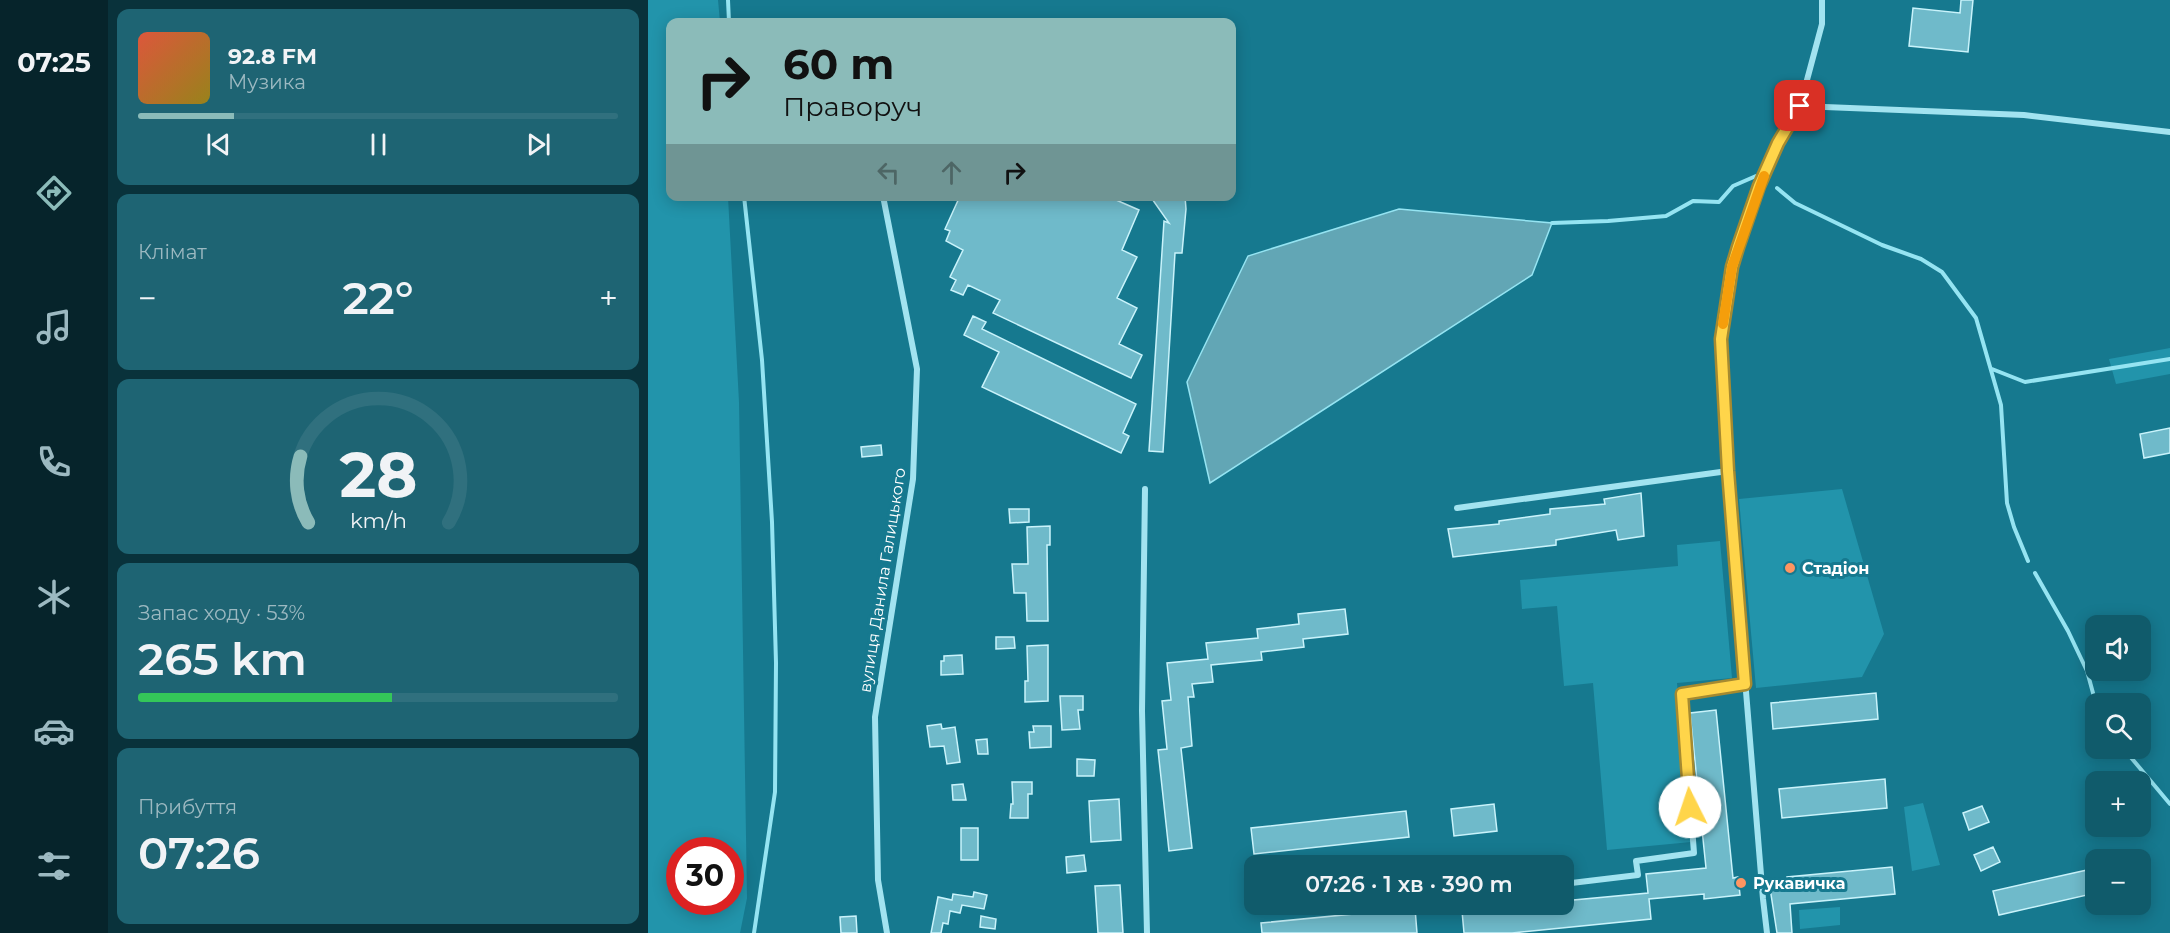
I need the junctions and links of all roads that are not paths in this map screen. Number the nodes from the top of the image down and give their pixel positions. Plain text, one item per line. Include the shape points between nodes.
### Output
1 (1822, 0) edge
2 (1800, 106) junction
3 (2170, 132) edge
4 (884, 201) edge
5 (1728, 471) junction
6 (1145, 489) dead end
7 (1457, 508) dead end
8 (1745, 684) junction
9 (1574, 883) edge
10 (887, 933) edge
11 (1147, 933) edge
12 (1767, 933) edge

1 - 2 street via 1822,24
2 - 3 street via 2024,115
2 - 5 street via 1759,186 1732,267 1721,339
4 - 10 street, вулиця Данила Галицького via 917,369 913,478 875,717 878,880
5 - 7 street
5 - 8 street
6 - 11 street via 1142,711
8 - 9 street via 1682,694 1694,853 1636,861 1638,875
8 - 12 street

